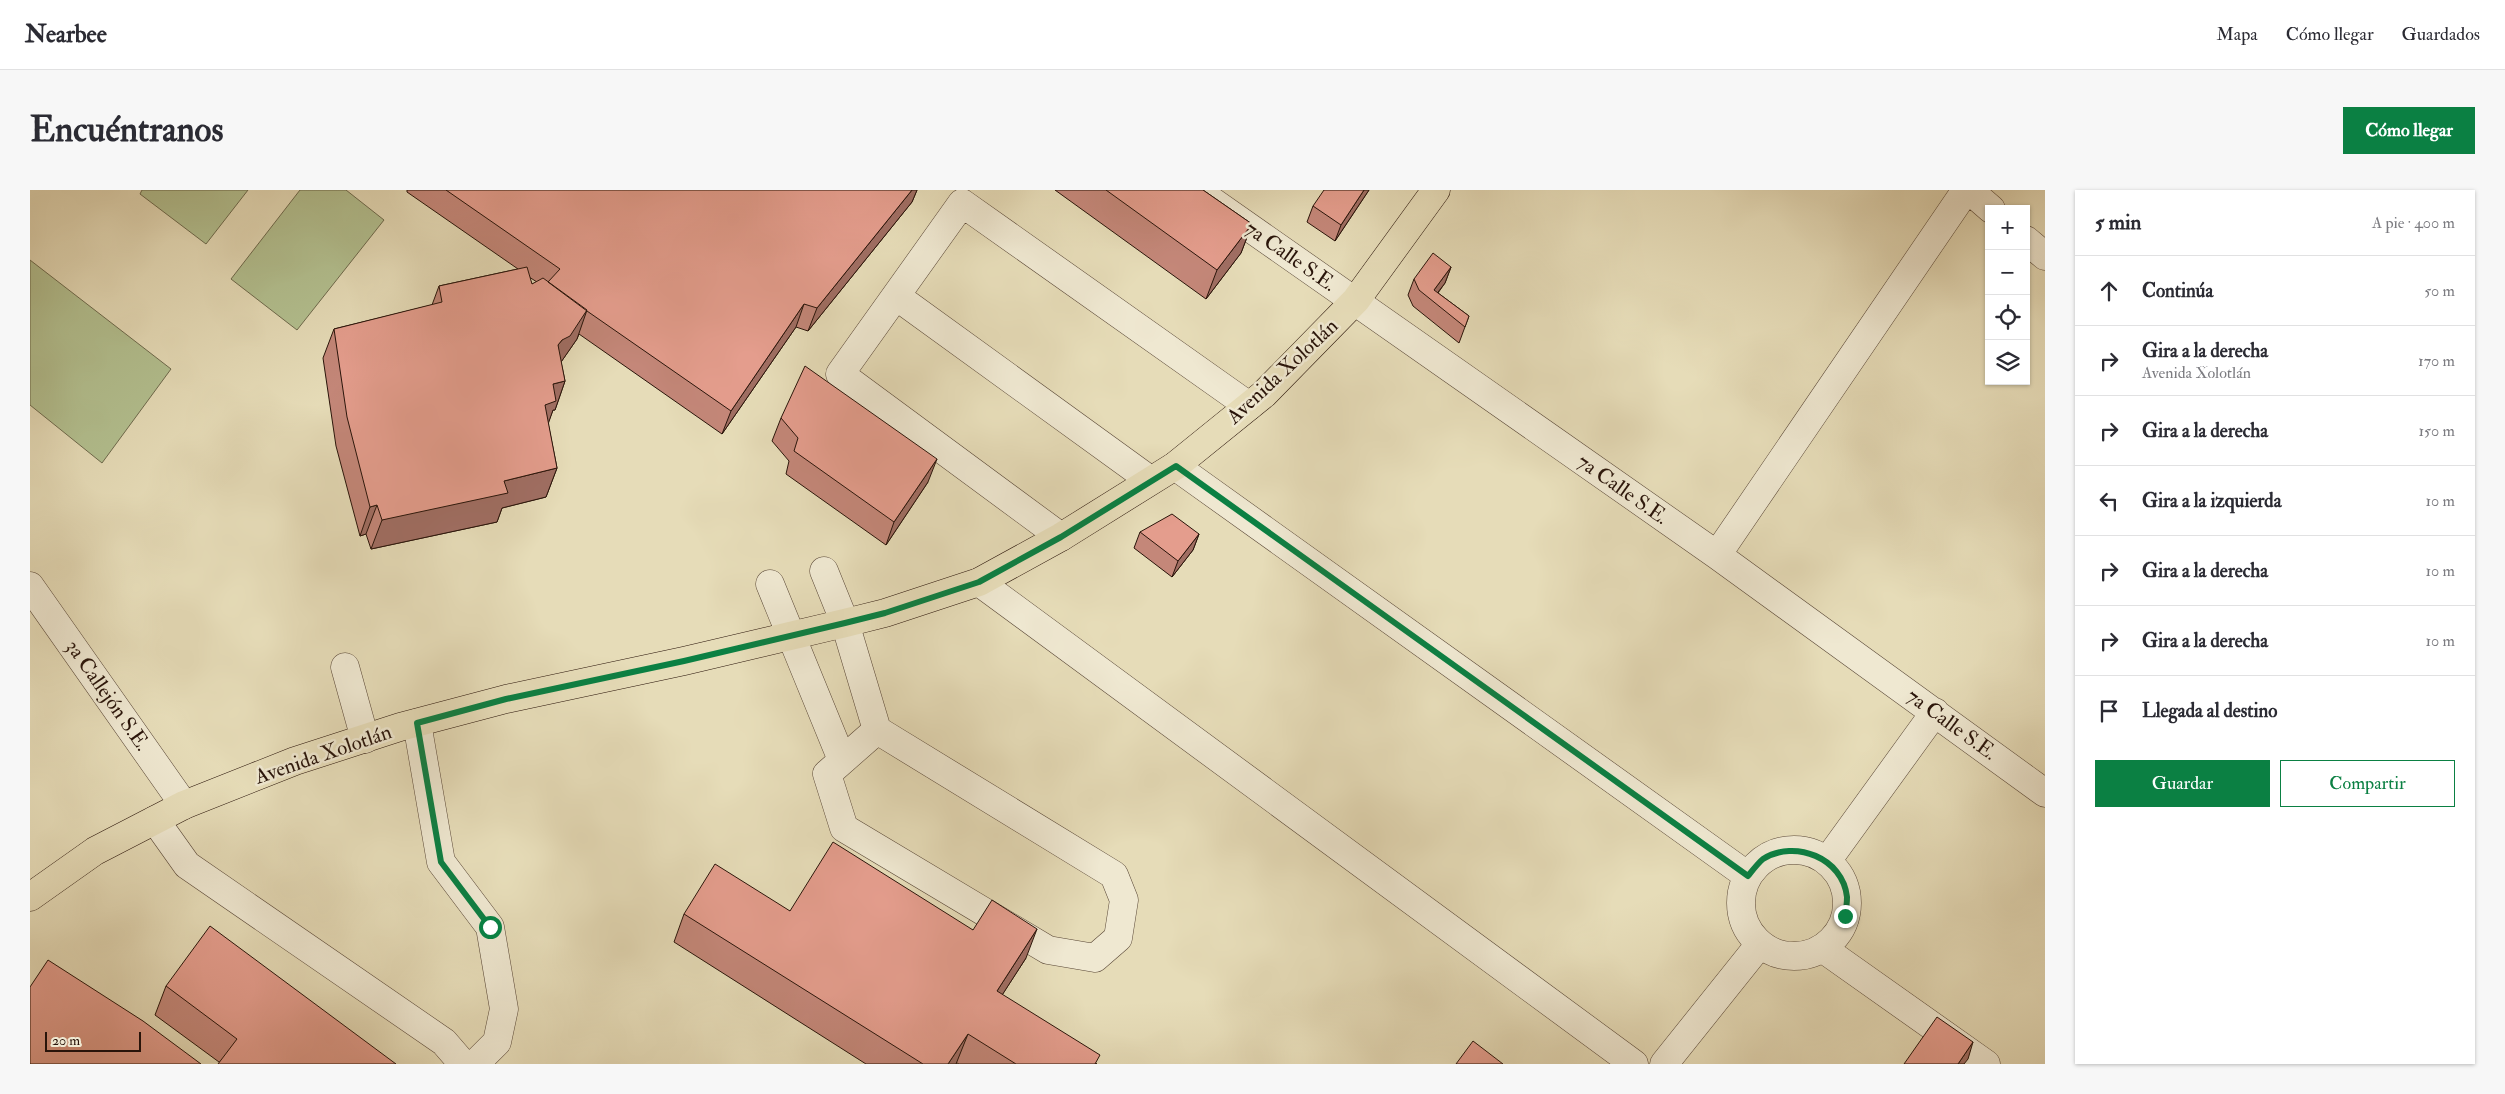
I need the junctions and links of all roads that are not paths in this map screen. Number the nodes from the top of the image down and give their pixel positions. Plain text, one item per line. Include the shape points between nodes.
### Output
1 (1196, 190) edge
2 (1436, 190) edge
3 (1968, 190) edge
4 (1986, 205) edge
5 (2030, 243) edge
6 (2045, 256) edge
7 (896, 296) junction
8 (1356, 300) junction
9 (1249, 406) junction
10 (1176, 466) junction
11 (1150, 480) junction
12 (1061, 537) junction
13 (1717, 555) junction
14 (824, 570) dead end
15 (979, 582) junction
16 (770, 584) dead end
17 (30, 586) edge
18 (845, 623) junction
19 (791, 636) junction
20 (346, 668) dead end
21 (1935, 712) junction
22 (417, 723) junction
23 (876, 730) junction
24 (365, 738) junction
25 (842, 760) junction
26 (2045, 793) edge
27 (184, 805) junction
28 (155, 820) junction
29 (1827, 861) junction
30 (1748, 876) junction
31 (30, 897) edge
32 (1760, 944) junction
33 (1822, 948) junction
34 (463, 1064) edge
35 (475, 1064) edge
36 (1634, 1064) edge
37 (1664, 1064) edge
38 (1986, 1064) edge

1 - 8 street, 7a Calle S.E.
2 - 8 main road, Avenida Xolotlán
3 - 4 street
3 - 13 street
5 - 6 street
7 - 9 street via 962,203
7 - 11 street
7 - 12 street via 840,374
8 - 9 main road, Avenida Xolotlán
8 - 13 street, 7a Calle S.E.
9 - 10 main road, Avenida Xolotlán
10 - 11 main road, Avenida Xolotlán
10 - 30 street
11 - 12 main road, Avenida Xolotlán
12 - 15 main road, Avenida Xolotlán
13 - 21 street, 7a Calle S.E.
14 - 18 street
15 - 18 main road, Avenida Xolotlán
15 - 36 street
16 - 19 street
17 - 27 street, 3a Callejón S.E.
18 - 19 main road, Avenida Xolotlán
18 - 23 street
19 - 22 main road, Avenida Xolotlán via 506,699
19 - 25 street
20 - 24 street
21 - 26 street, 7a Calle S.E.
21 - 29 street
22 - 24 main road, Avenida Xolotlán
22 - 35 street via 441,862 490,927 504,1009 497,1042
23 - 25 street
23 - 25 street via 1114,875 1124,900 1118,938 1095,958 1048,950 844,828 827,774
24 - 27 main road, Avenida Xolotlán via 274,769
27 - 28 main road, Avenida Xolotlán
28 - 31 main road, Avenida Xolotlán via 94,851
28 - 34 street via 187,865 444,1042
29 - 30 street via 1806,851 1784,851 1763,859
29 - 33 street via 1840,877 1847,896 1845,916 1837,934
30 - 32 street via 1741,894 1741,912 1748,930
32 - 33 street via 1791,956
32 - 37 street
33 - 38 street

